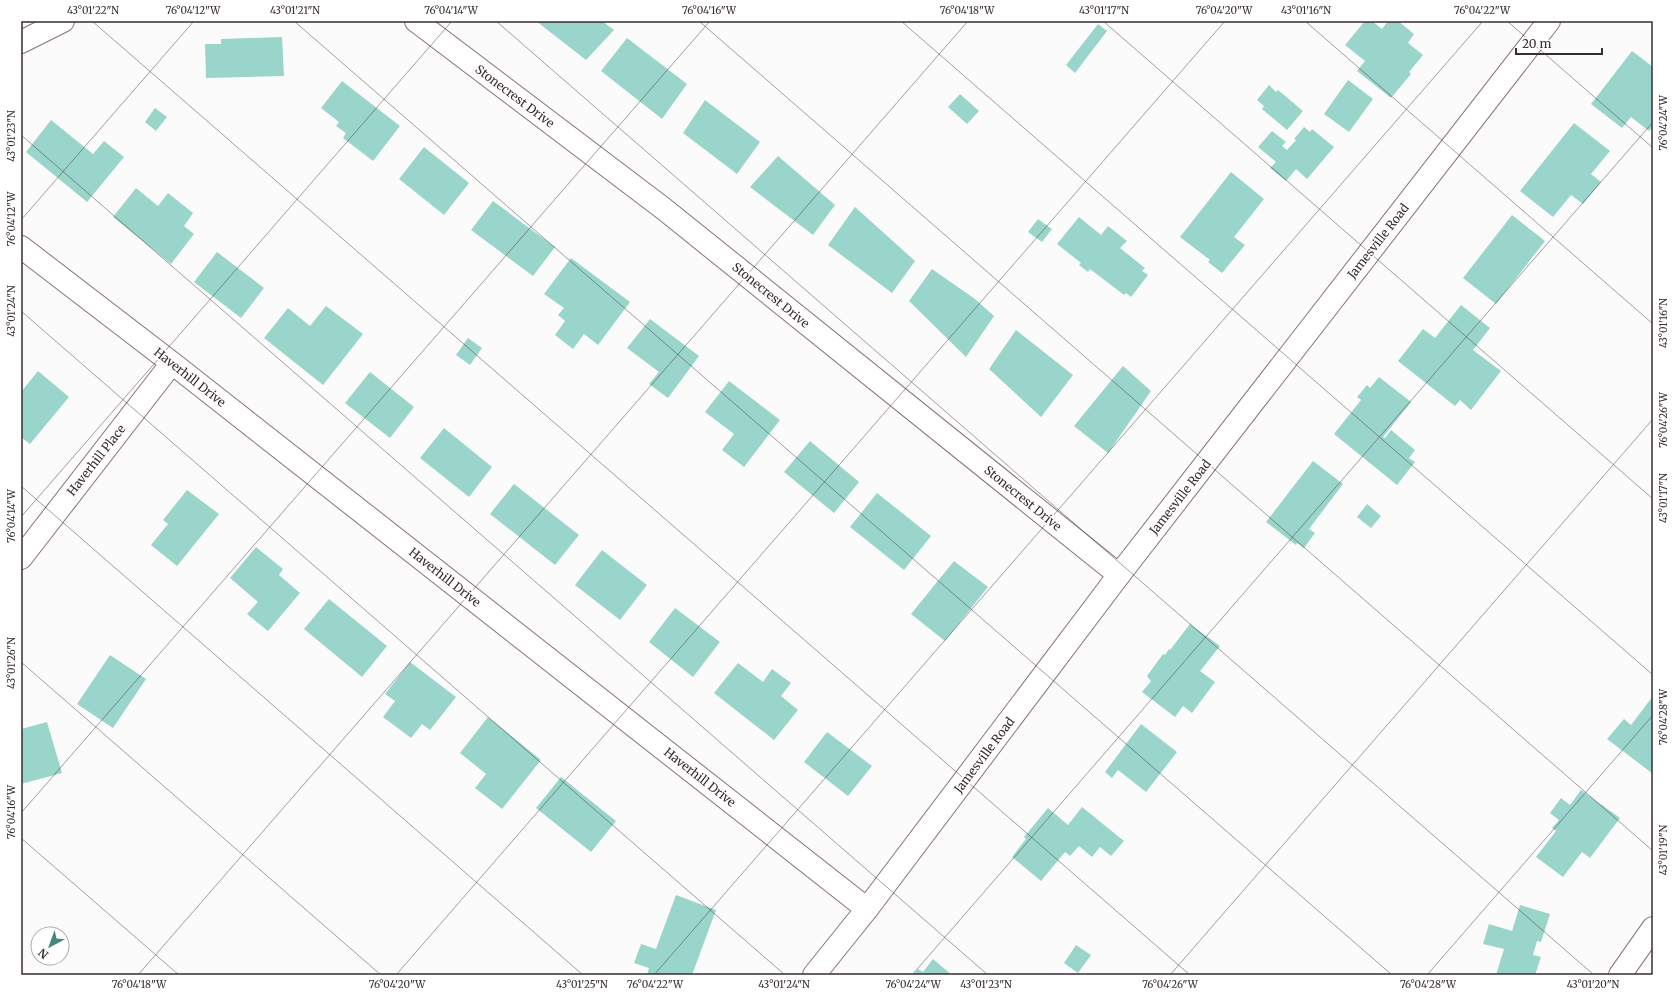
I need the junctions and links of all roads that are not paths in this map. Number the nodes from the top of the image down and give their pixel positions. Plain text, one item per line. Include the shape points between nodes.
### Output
1 (64, 21) edge
2 (416, 21) edge
3 (1549, 21) edge
4 (21, 42) edge
5 (21, 247) edge
6 (172, 363) junction
7 (21, 558) edge
8 (1120, 575) junction
9 (867, 909) junction
10 (1653, 928) edge
11 (814, 975) edge
12 (1620, 975) edge

1 - 4 street
2 - 8 street, Stonecrest Drive via 664,209
3 - 8 street, Jamesville Road
5 - 6 street, Haverhill Drive
6 - 7 street, Haverhill Place
6 - 9 street, Haverhill Drive
8 - 9 street, Jamesville Road
9 - 11 street, Jamesville Road
10 - 12 street

